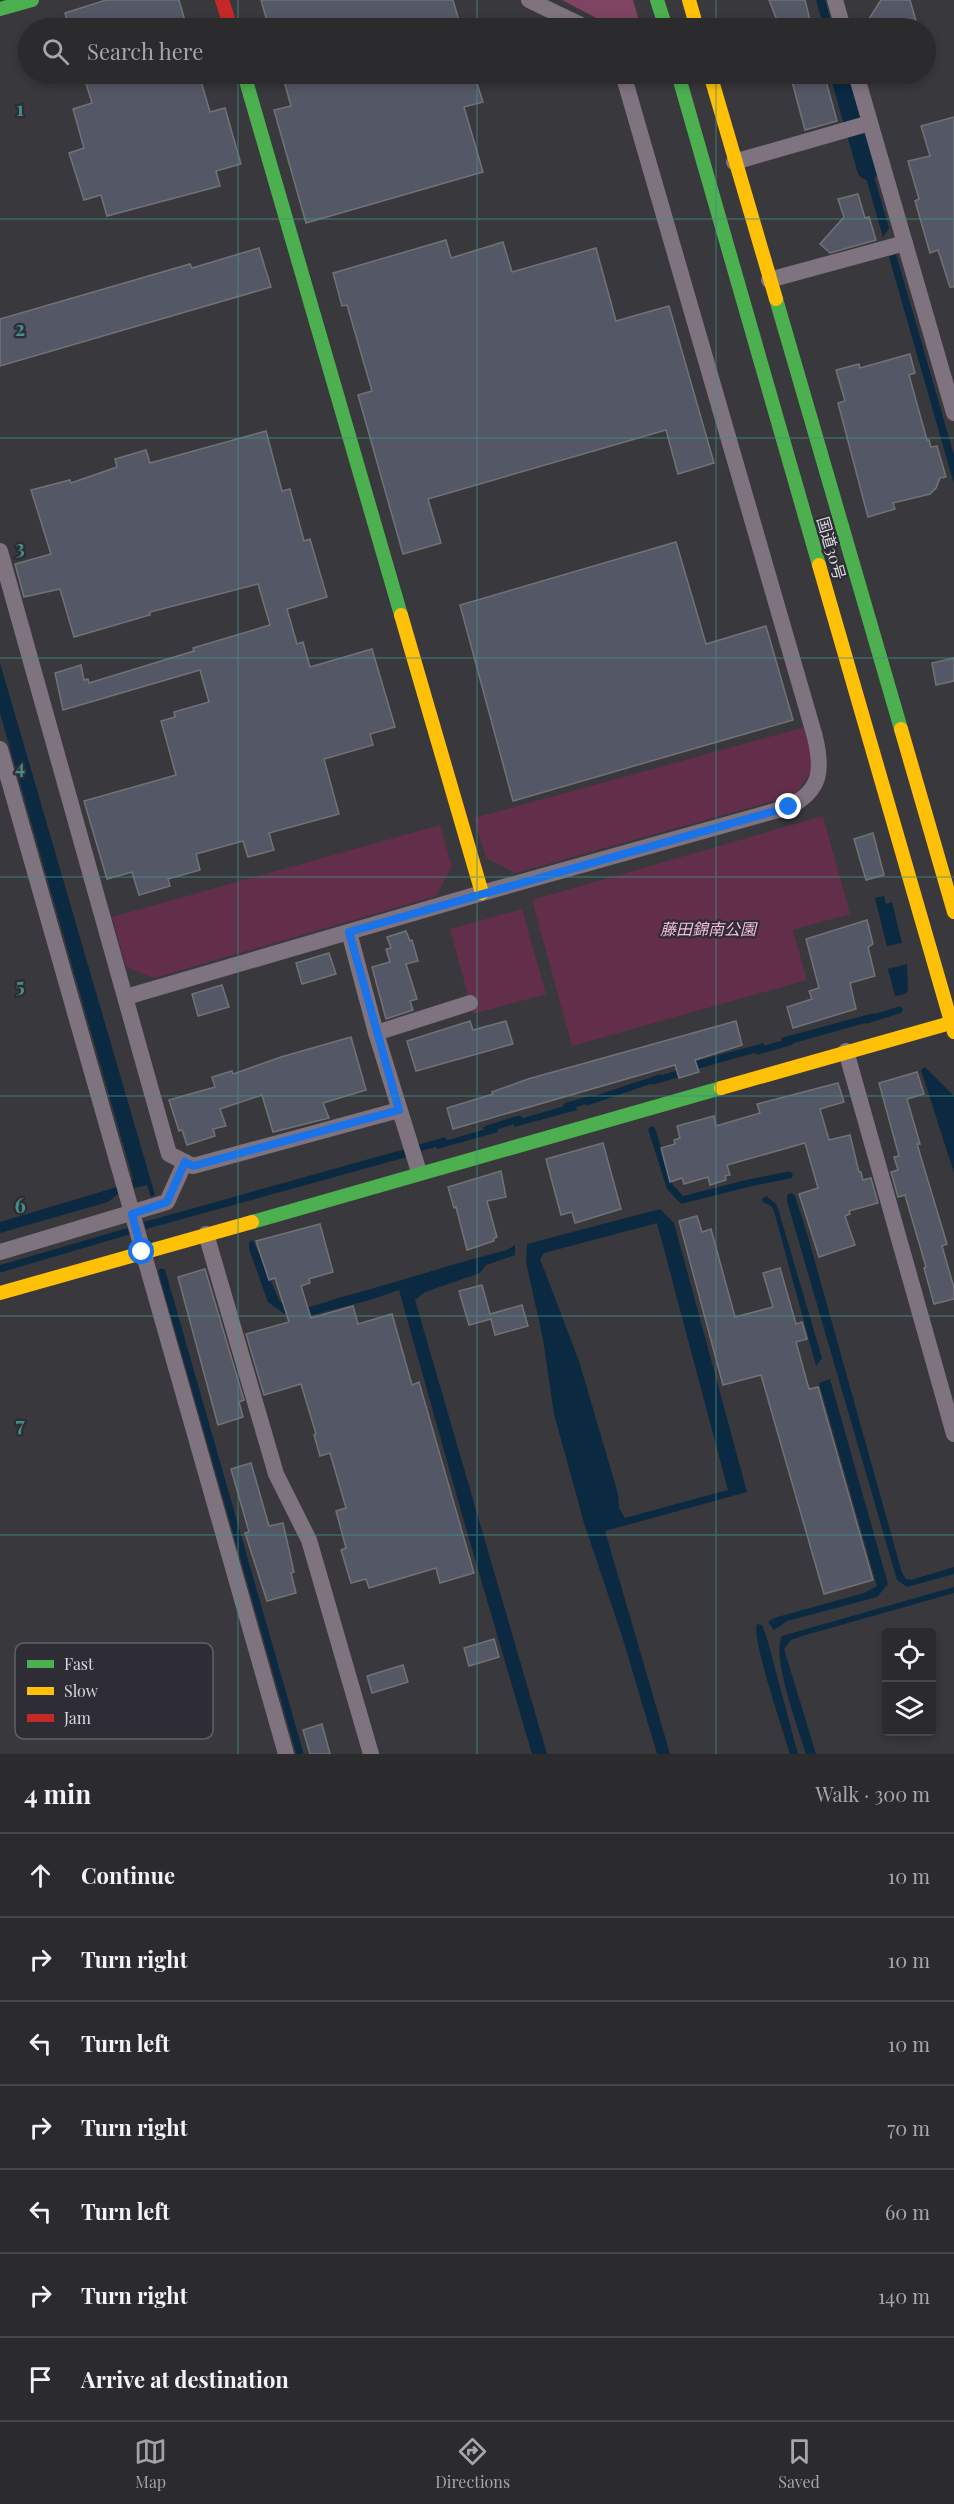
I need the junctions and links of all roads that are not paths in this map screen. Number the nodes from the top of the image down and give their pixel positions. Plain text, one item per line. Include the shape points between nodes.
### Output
1 (32, 0) edge
2 (222, 0) edge
3 (529, 0) edge
4 (657, 0) edge
5 (689, 0) edge
6 (835, 0) edge
7 (0, 9) edge
8 (228, 18) edge
9 (566, 18) edge
10 (663, 18) edge
11 (694, 18) edge
12 (840, 18) edge
13 (247, 84) edge
14 (626, 84) edge
15 (681, 84) edge
16 (713, 84) edge
17 (857, 84) edge
18 (861, 125) junction
19 (735, 162) junction
20 (905, 243) junction
21 (769, 280) junction
22 (947, 361) edge
23 (954, 412) edge
24 (0, 551) edge
25 (0, 749) edge
26 (482, 893) junction
27 (954, 912) edge
28 (349, 932) junction
29 (126, 997) junction
30 (470, 1003) dead end
31 (953, 1026) edge
32 (376, 1033) junction
33 (846, 1052) junction
34 (399, 1110) junction
35 (415, 1158) junction
36 (185, 1162) junction
37 (134, 1224) junction
38 (206, 1234) junction
39 (0, 1252) edge
40 (142, 1252) junction
41 (0, 1293) edge
42 (954, 1434) edge
43 (286, 1754) edge
44 (370, 1754) edge

1 - 7 main road
2 - 8 main road
3 - 9 street
4 - 10 main road
5 - 11 main road
6 - 12 street
13 - 26 main road
14 - 26 street via 815,737 820,769 814,787 804,799 789,807
15 - 31 main road, 国道30号
16 - 19 main road, 国道30号
17 - 18 street
18 - 19 street
18 - 20 street
19 - 21 main road, 国道30号
20 - 21 street
20 - 22 street
21 - 27 main road, 国道30号
22 - 23 street
24 - 29 street
25 - 37 street
26 - 28 street
28 - 29 street
28 - 32 street
29 - 36 street via 169,1154
30 - 32 street
31 - 33 main road
32 - 34 street
33 - 35 main road
33 - 42 street
34 - 35 street
34 - 36 street via 193,1166
35 - 38 main road
36 - 37 street via 167,1202
37 - 39 street
37 - 40 street
38 - 40 main road
38 - 44 street via 276,1474 309,1540
40 - 41 main road
40 - 43 street

